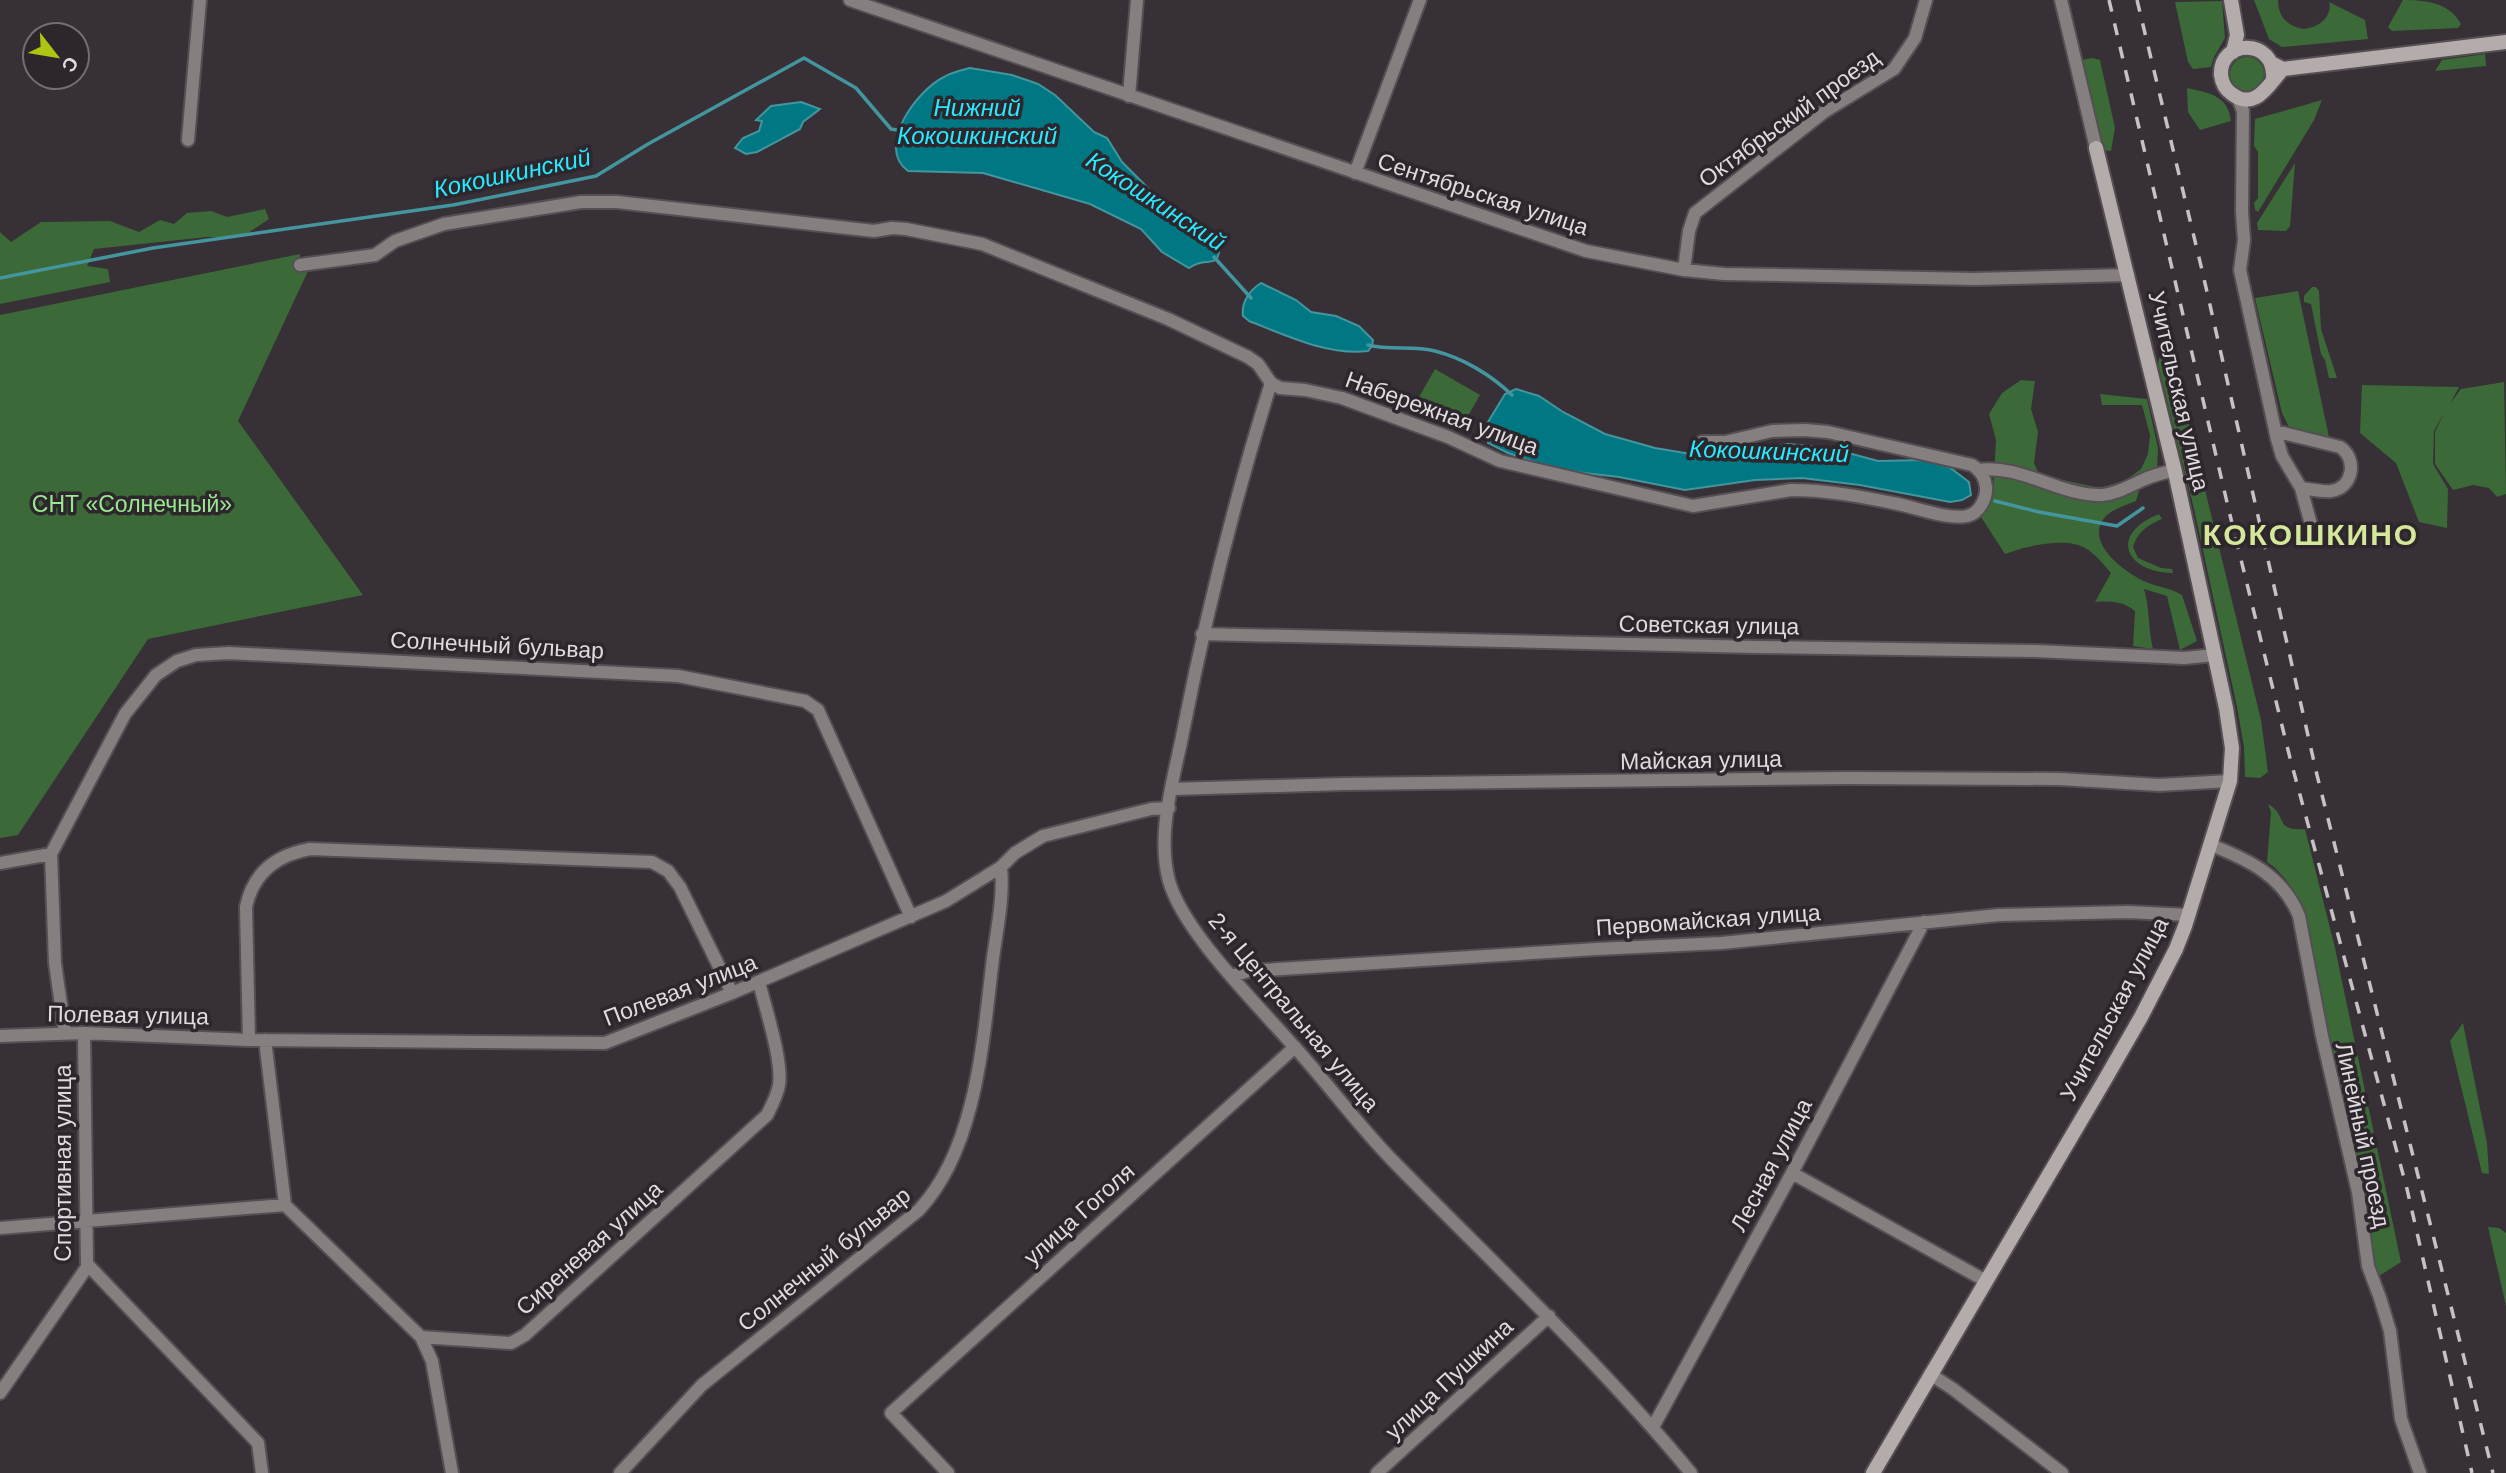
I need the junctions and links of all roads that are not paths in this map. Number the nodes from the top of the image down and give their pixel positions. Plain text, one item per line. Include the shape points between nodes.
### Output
1 (200, 0) edge
2 (850, 0) edge
3 (1137, 0) edge
4 (1420, 0) edge
5 (1926, 0) edge
6 (2061, 0) edge
7 (2231, 0) edge
8 (2237, 35) junction
9 (2506, 42) edge
10 (2250, 48) junction
11 (2232, 52) junction
12 (2276, 70) junction
13 (1129, 96) junction
14 (2244, 102) junction
15 (188, 140) dead end
16 (2096, 148) joint
17 (1354, 173) junction
18 (300, 265) dead end
19 (1684, 270) junction
20 (2129, 275) junction
21 (1270, 383) junction
22 (2275, 431) junction
23 (1702, 442) dead end
24 (2174, 470) junction
25 (1981, 474) junction
26 (2301, 488) junction
27 (2312, 527) dead end
28 (1202, 634) junction
29 (2215, 655) junction
30 (2230, 781) junction
31 (1171, 789) junction
32 (1169, 808) junction
33 (2211, 845) junction
34 (51, 854) junction
35 (0, 863) edge
36 (1001, 867) junction
37 (2189, 915) junction
38 (911, 917) junction
39 (1924, 922) junction
40 (1232, 976) junction
41 (759, 982) junction
42 (732, 993) junction
43 (65, 1033) junction
44 (84, 1033) junction
45 (0, 1036) edge
46 (249, 1040) junction
47 (265, 1040) junction
48 (1295, 1047) junction
49 (1792, 1174) junction
50 (285, 1205) junction
51 (87, 1222) junction
52 (0, 1228) edge
53 (87, 1264) junction
54 (1986, 1281) junction
55 (1549, 1315) junction
56 (421, 1337) junction
57 (1930, 1374) junction
58 (0, 1394) edge
59 (1653, 1427) junction
60 (262, 1473) edge
61 (452, 1473) edge
62 (620, 1473) edge
63 (948, 1473) edge
64 (1377, 1473) edge
65 (1691, 1473) edge
66 (1872, 1473) edge
67 (2062, 1473) edge
68 (2420, 1473) edge

1 - 15 street
2 - 13 street, Сентябрьская улица
3 - 13 street
4 - 17 street
5 - 19 street, Октябрьский проезд via 1915,38 1894,69 1824,112 1695,213
6 - 16 street
7 - 8 street
8 - 10 street
8 - 11 street
9 - 12 street
10 - 11 street
10 - 12 street via 2261,51
11 - 14 street via 2221,76 2228,91
12 - 14 street via 2264,93
13 - 17 street, Сентябрьская улица
14 - 22 street via 2240,270
16 - 20 street, Учительская улица
17 - 19 street, Сентябрьская улица via 1586,251
18 - 21 street via 375,255 395,241 444,224 581,202 628,203 874,232 906,229 982,244 1168,319 1248,357
19 - 20 street, Сентябрьская улица via 1962,279
20 - 24 street, Учительская улица
21 - 25 street, Набережная улица via 1342,398 1500,461 1693,506 1805,490 1966,517 1984,501 1987,489
21 - 28 street, 2-я Центральная улица
22 - 26 street via 2282,456
22 - 26 street via 2349,453 2352,465 2342,486 2330,491
23 - 25 street via 1788,430 1822,432 1972,465
24 - 25 street via 2100,495 2005,469
24 - 29 street, Учительская улица
26 - 27 street
28 - 29 street, Советская улица via 2184,658
28 - 31 street, 2-я Центральная улица
29 - 30 street, Учительская улица via 2231,736
30 - 31 street, Майская улица via 2159,785 2060,779 1848,778
30 - 33 street, Учительская улица
31 - 32 street, 2-я Центральная улица
32 - 36 street, Полевая улица via 1043,836
32 - 40 street, 2-я Центральная улица via 1170,882 1186,919
33 - 37 street, Учительская улица
33 - 68 street, Линейный проезд via 2271,876 2290,897 2299,916 2358,1192 2368,1266 2390,1331 2401,1419
34 - 35 street
34 - 38 street, Солнечный бульвар via 125,714 156,675 195,655 678,676 805,701 818,710
34 - 43 street, Солнечный бульвар via 55,963
36 - 38 street, Полевая улица
36 - 62 street, Солнечный бульвар via 984,1033 966,1123 931,1197 702,1385
37 - 39 street, Первомайская улица via 1999,915
37 - 54 street, Учительская улица via 2141,1017
38 - 41 street, Полевая улица
39 - 40 street, Первомайская улица via 1721,943 1242,971
39 - 49 street, Лесная улица
40 - 48 street, 2-я Центральная улица
41 - 42 street, Полевая улица
41 - 56 street, Сиреневая улица via 779,1066 779,1082 767,1115 525,1335 511,1343
42 - 46 street via 680,887 668,871 652,862 310,849 274,864 258,878 249,896
42 - 47 street, Полевая улица via 605,1043
43 - 44 street, Полевая улица
43 - 45 street, Полевая улица
44 - 46 street, Полевая улица
44 - 51 street, Спортивная улица
46 - 47 street, Полевая улица
47 - 50 street
48 - 55 street, 2-я Центральная улица via 1395,1163
48 - 63 street, улица Гоголя via 891,1413
49 - 54 street
49 - 59 street, Лесная улица
50 - 51 street
50 - 56 street
51 - 52 street
51 - 53 street, Спортивная улица
53 - 58 street, Спортивная улица
53 - 60 street via 258,1443
54 - 57 street, Учительская улица
55 - 59 street, 2-я Центральная улица
55 - 64 street, улица Пушкина
56 - 61 street via 432,1361
57 - 66 street, Учительская улица
57 - 67 street
59 - 65 street, 2-я Центральная улица

